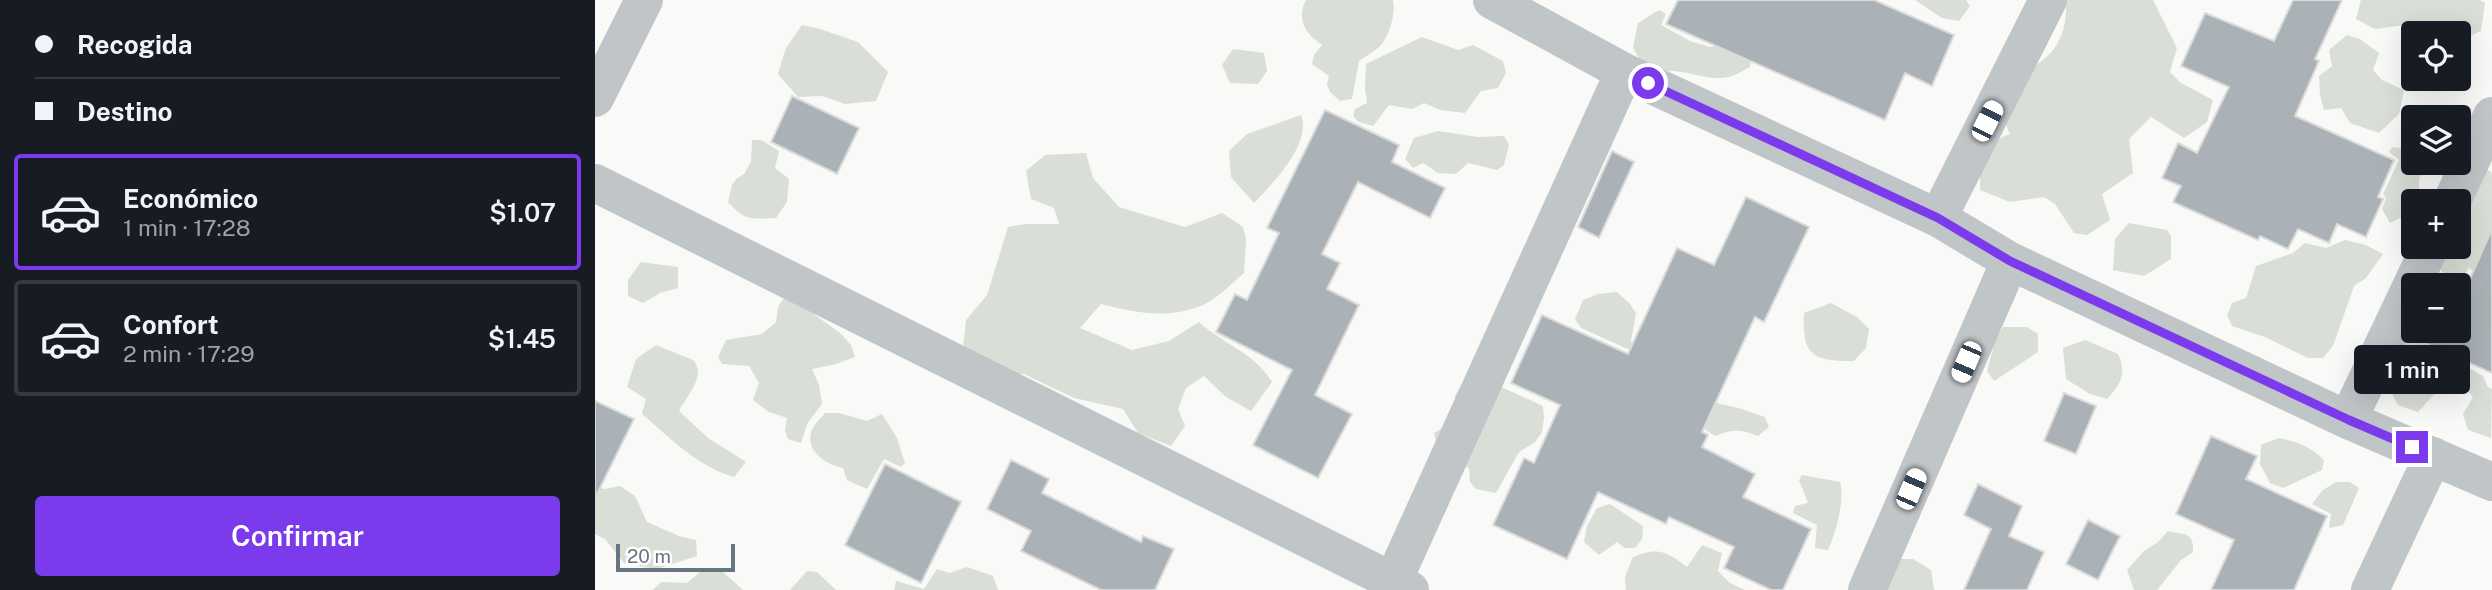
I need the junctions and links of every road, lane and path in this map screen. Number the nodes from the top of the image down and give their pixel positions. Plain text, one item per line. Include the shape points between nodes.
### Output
1 (643, 0) edge
2 (1492, 0) edge
3 (2048, 0) edge
4 (1624, 72) junction
5 (595, 99) edge
6 (2492, 116) edge
7 (595, 183) edge
8 (2458, 189) edge
9 (1938, 218) junction
10 (2424, 259) edge
11 (2010, 261) junction
12 (2349, 420) junction
13 (2433, 456) junction
14 (2492, 482) edge
15 (1397, 587) edge
16 (1867, 590) edge
17 (2370, 590) edge

1 - 5 street
2 - 4 street
3 - 9 street
4 - 9 street
4 - 15 street
6 - 8 street
7 - 15 street
9 - 11 street
10 - 12 street
11 - 12 street
11 - 16 street
12 - 13 street
13 - 14 street
13 - 17 street

